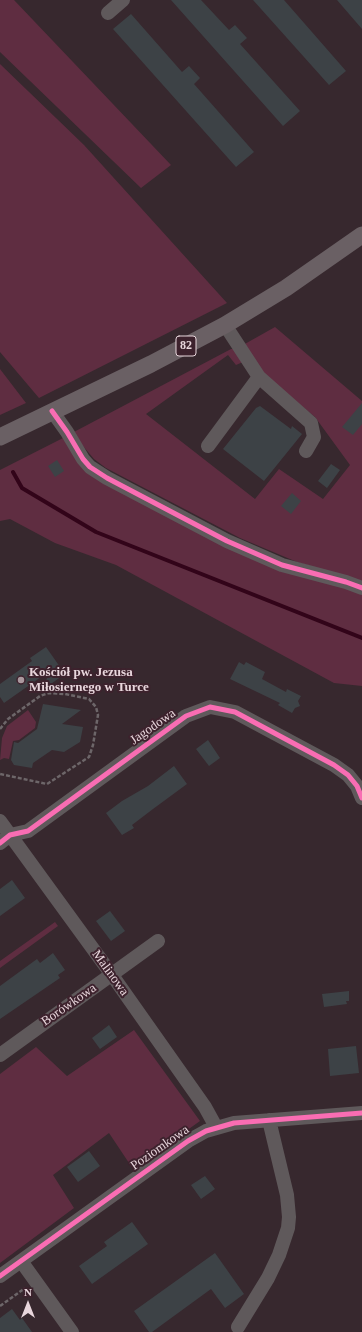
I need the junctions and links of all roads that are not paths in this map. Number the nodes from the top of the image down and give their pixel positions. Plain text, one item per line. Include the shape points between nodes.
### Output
1 (123, 0) edge
2 (108, 13) dead end
3 (362, 235) edge
4 (224, 325) junction
5 (259, 377) junction
6 (52, 412) junction
7 (0, 437) edge
8 (208, 446) dead end
9 (306, 451) dead end
10 (362, 588) edge
11 (362, 798) edge
12 (0, 821) edge
13 (5, 839) edge
14 (158, 941) dead end
15 (112, 975) junction
16 (0, 1055) edge
17 (362, 1114) edge
18 (268, 1120) junction
19 (216, 1127) junction
20 (21, 1261) junction
21 (0, 1276) edge
22 (238, 1327) dead end
23 (72, 1332) edge

1 - 2 street
3 - 4 main road, 82 via 286,288
4 - 5 street
4 - 6 main road, 82
5 - 8 street
5 - 9 street via 311,423 314,437
6 - 7 main road, 82
6 - 10 street via 83,459 107,478 227,541 282,565
11 - 13 street, Jagodowa via 348,775 334,765 235,712 210,707 186,716 28,831
12 - 13 street, Malinowa
13 - 15 street, Malinowa
14 - 15 street, Borówkowa
15 - 16 street, Borówkowa
15 - 19 street, Malinowa
17 - 18 street, Poziomkowa
18 - 19 street, Poziomkowa
18 - 22 street via 287,1195 288,1228 268,1278
19 - 20 street, Poziomkowa via 188,1140
20 - 21 street, Poziomkowa
20 - 23 street

